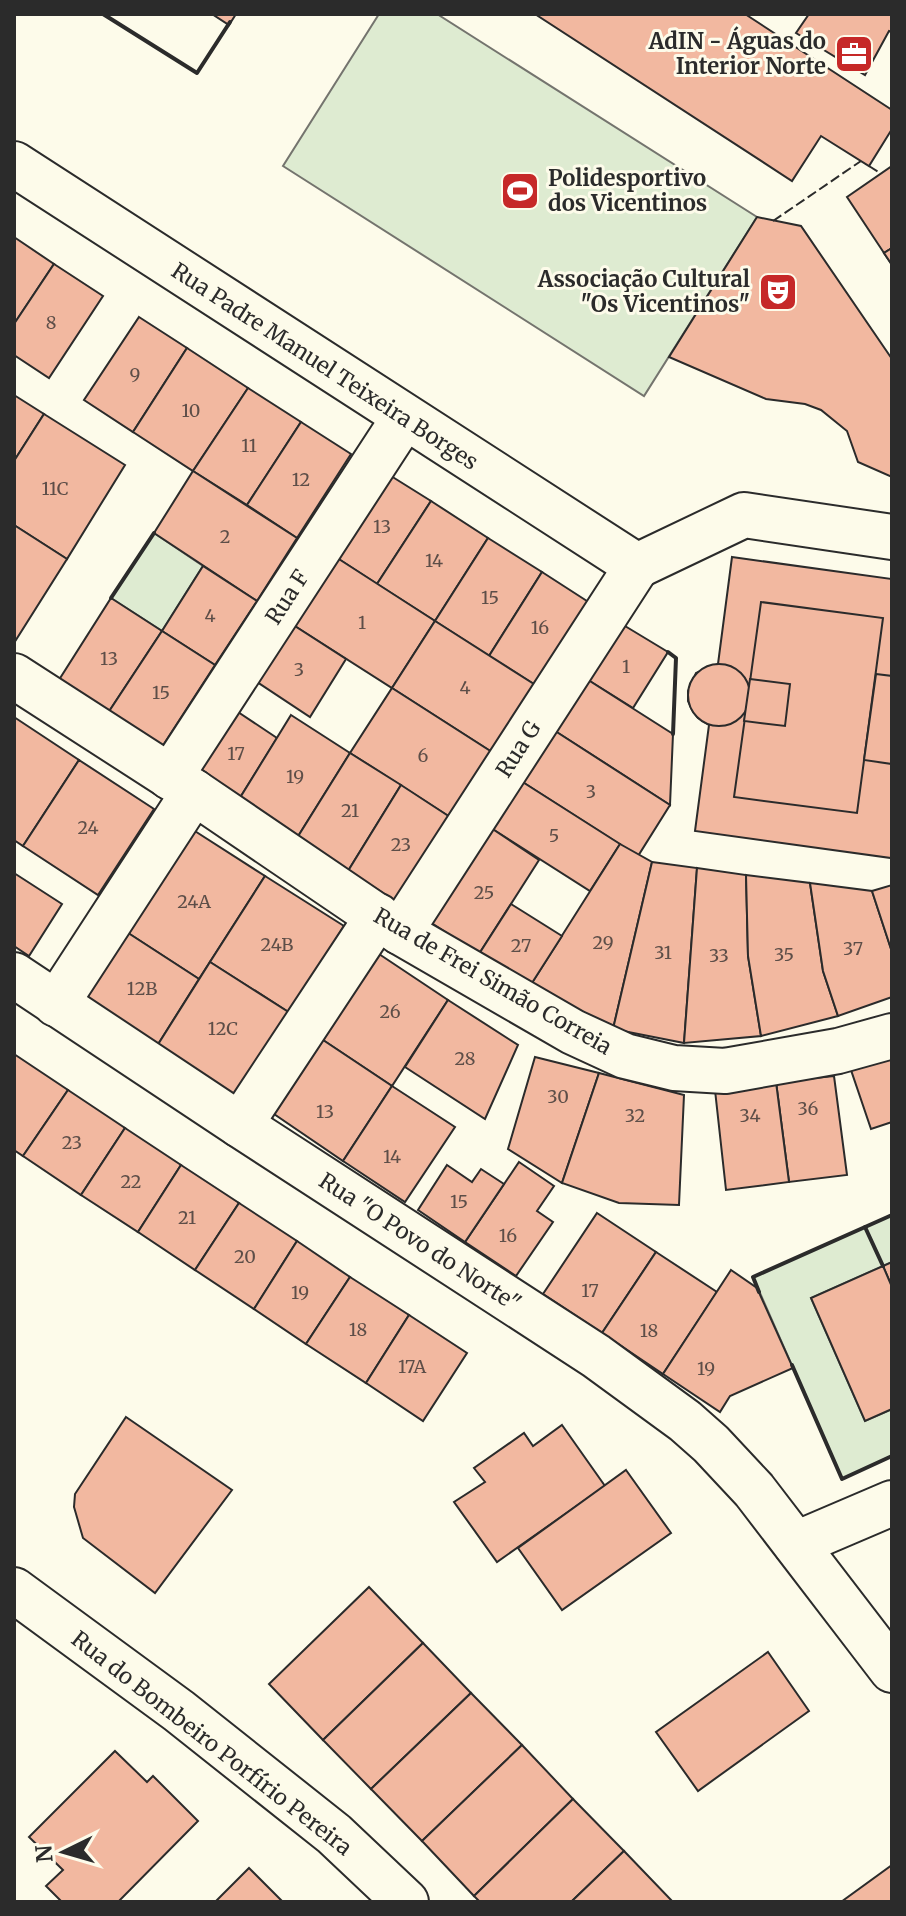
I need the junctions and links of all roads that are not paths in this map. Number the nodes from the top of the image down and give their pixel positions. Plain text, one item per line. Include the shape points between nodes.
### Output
1 (14, 164) edge
2 (404, 418) junction
3 (892, 537) edge
4 (637, 566) junction
5 (14, 676) edge
6 (182, 784) junction
7 (389, 924) junction
8 (14, 975) edge
9 (56, 1004) junction
10 (892, 1036) edge
11 (240, 1125) junction
12 (892, 1503) edge
13 (796, 1544) junction
14 (14, 1590) edge
15 (892, 1670) edge
16 (406, 1902) edge

1 - 2 street, Rua Padre Manuel Teixeira Borges
2 - 4 street, Rua Padre Manuel Teixeira Borges
2 - 6 street, Rua F
3 - 4 street via 744,515
4 - 7 street, Rua G
5 - 6 street, Rua de Frei Simão Correia
6 - 7 street, Rua de Frei Simão Correia
6 - 9 street, Rua F
7 - 10 street, Rua de Frei Simão Correia via 573,1032 625,1056 674,1068 725,1071 767,1065
7 - 11 street, Rua G
8 - 9 street, Rua "O Povo do Norte"
9 - 11 street, Rua "O Povo do Norte"
11 - 13 street, Rua "O Povo do Norte" via 596,1356 685,1421 735,1467
12 - 13 street
13 - 15 street, Rua "O Povo do Norte"
14 - 16 street, Rua do Bombeiro Porfírio Pereira via 334,1834

